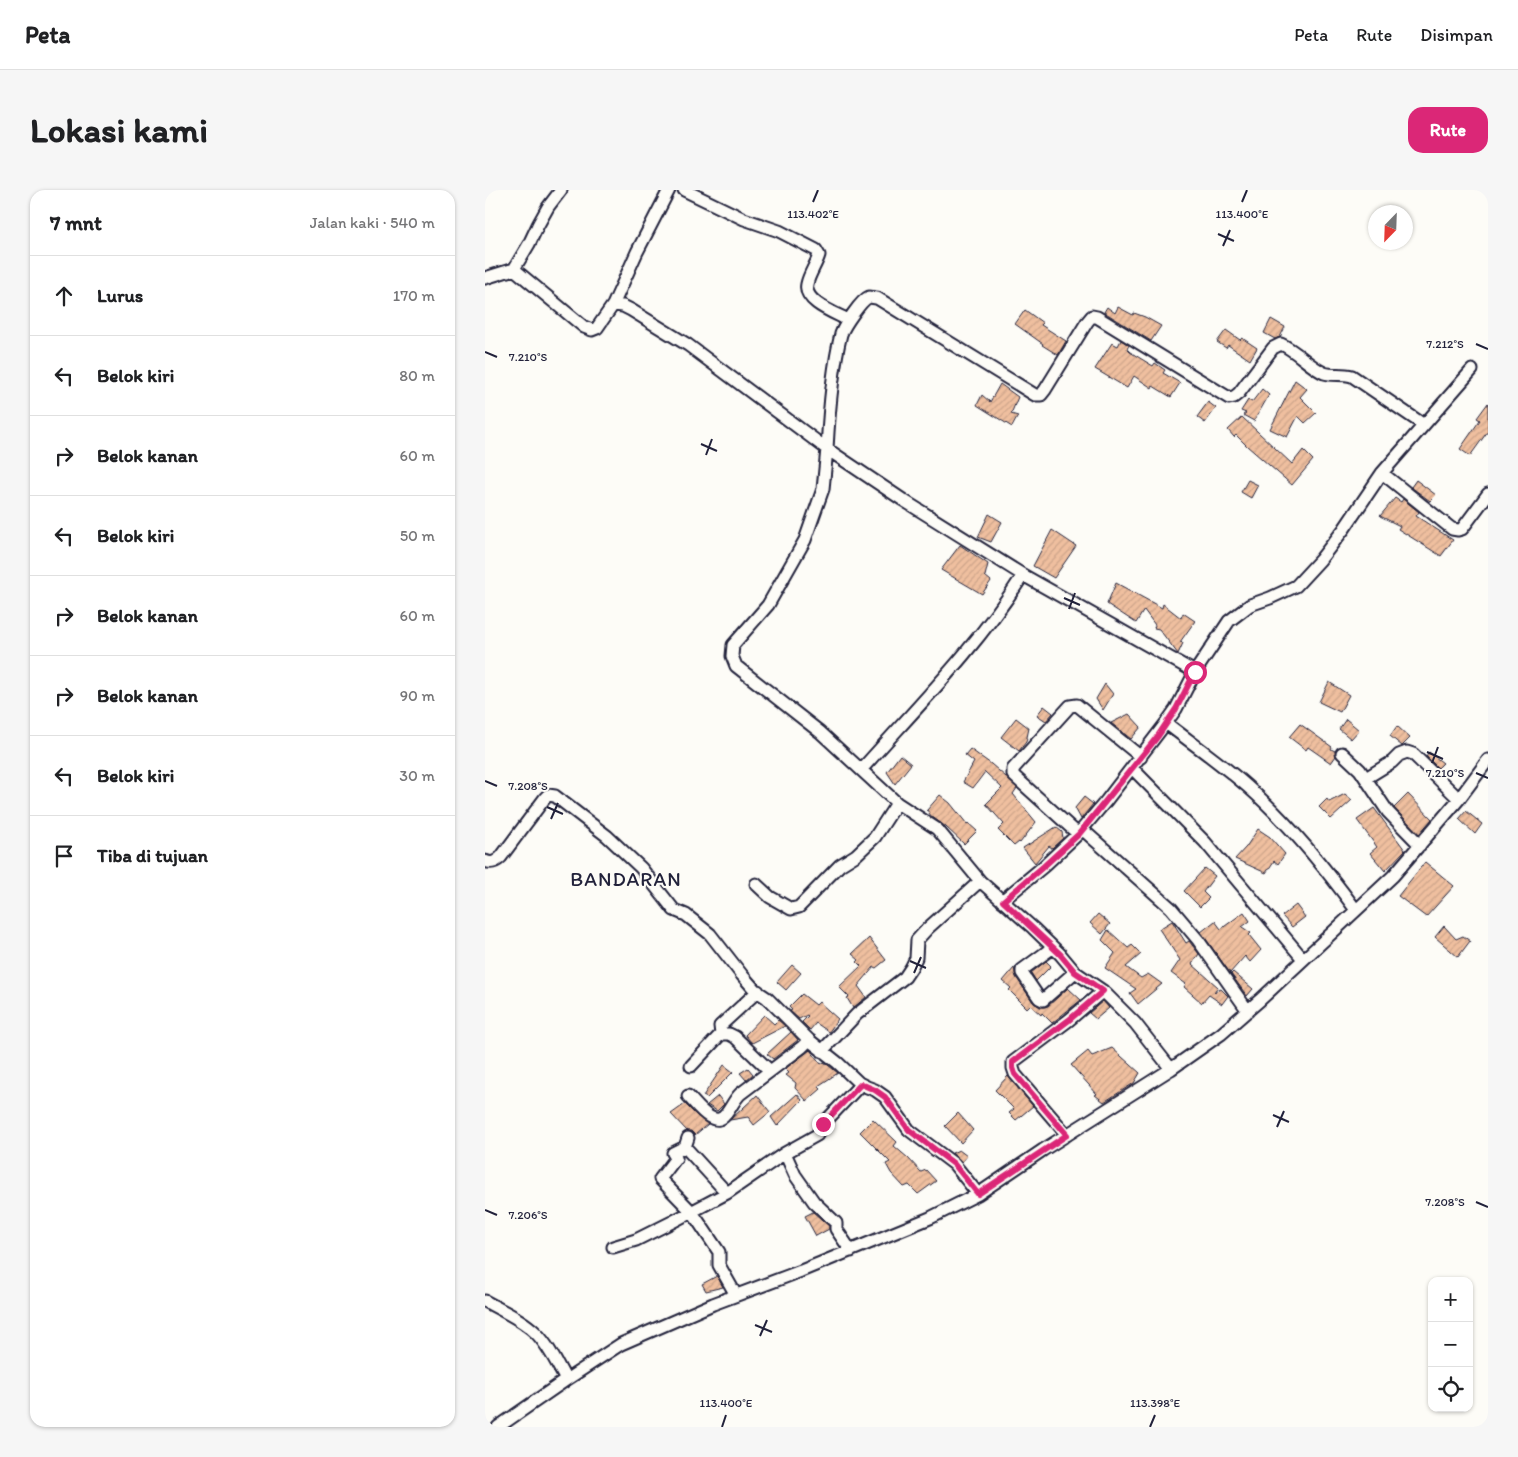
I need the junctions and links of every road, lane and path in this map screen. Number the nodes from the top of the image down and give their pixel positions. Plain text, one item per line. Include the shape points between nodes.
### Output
1 (561, 190) edge
2 (669, 190) edge
3 (684, 190) edge
4 (514, 269) junction
5 (485, 278) edge
6 (613, 305) junction
7 (848, 320) junction
8 (1472, 370) dead end
9 (1424, 425) junction
10 (827, 450) junction
11 (1382, 474) junction
12 (1488, 494) edge
13 (1023, 575) junction
14 (1195, 672) junction
15 (1167, 723) junction
16 (1342, 753) dead end
17 (1141, 757) junction
18 (1488, 760) edge
19 (1132, 768) junction
20 (861, 770) junction
21 (1366, 778) junction
22 (1459, 799) junction
23 (897, 803) junction
24 (1080, 832) junction
25 (1420, 845) junction
26 (485, 861) edge
27 (980, 881) junction
28 (757, 884) dead end
29 (1003, 901) junction
30 (1356, 910) junction
31 (1052, 948) junction
32 (1303, 960) junction
33 (1075, 972) junction
34 (1103, 991) junction
35 (758, 992) junction
36 (1248, 1011) junction
37 (721, 1034) junction
38 (809, 1040) junction
39 (822, 1051) junction
40 (691, 1066) dead end
41 (1171, 1069) junction
42 (769, 1071) junction
43 (861, 1084) junction
44 (688, 1096) dead end
45 (1067, 1135) junction
46 (785, 1153) junction
47 (727, 1193) junction
48 (978, 1194) junction
49 (692, 1212) junction
50 (613, 1247) dead end
51 (851, 1251) junction
52 (736, 1295) junction
53 (485, 1301) edge
54 (565, 1380) junction
55 (498, 1427) edge

1 - 4 street
2 - 6 street
3 - 7 street via 816,250 819,255 806,286 807,294 813,302
4 - 5 street
4 - 6 street via 591,330 597,328
6 - 10 street via 631,310 688,345
7 - 9 street via 865,300 877,298 1035,395 1045,390 1092,316 1229,398 1239,393 1273,348 1281,344 1323,372 1352,376
7 - 10 street via 842,332 829,403
8 - 9 street
9 - 11 street
10 - 13 street
10 - 20 street via 823,489 805,540 768,605 733,645 732,656 736,666 820,732
11 - 12 street via 1452,529 1462,529
11 - 14 street via 1321,560 1296,586 1250,605 1229,621
13 - 14 street
13 - 20 street via 1006,602 945,677
14 - 15 street
15 - 17 street
15 - 30 street via 1270,808 1300,839
16 - 21 street
17 - 19 street
17 - 24 street via 1074,704 1013,769 1013,775
18 - 22 street
19 - 24 street
19 - 32 street via 1205,842
20 - 23 street
21 - 22 street via 1407,752 1413,754
21 - 25 street via 1388,812
22 - 25 street
23 - 27 street via 937,829
23 - 28 street via 875,837 840,865 799,907 791,909 770,897
24 - 29 street
24 - 36 street via 1171,908
25 - 30 street via 1393,876
26 - 35 street via 491,863 501,857 545,798 555,796 607,836 634,862 674,910 686,914 710,934
27 - 29 street
27 - 39 street via 917,940 916,958 905,978 857,1014
29 - 31 street
30 - 32 street
31 - 33 street
31 - 33 street via 1022,970 1039,998 1043,1000
32 - 36 street
33 - 34 street
34 - 41 street via 1135,1023
34 - 45 street via 1013,1062 1015,1074
35 - 37 street via 720,1026
35 - 38 street
36 - 41 street
37 - 40 street
37 - 42 street via 735,1036
38 - 39 street
38 - 42 street
39 - 43 street
41 - 45 street
42 - 44 street via 740,1094 727,1114 718,1120 709,1117
43 - 46 street via 823,1124 817,1135
43 - 48 street via 885,1097 909,1130 954,1164
45 - 48 street
46 - 47 street
46 - 51 street via 795,1175 814,1202 836,1223 836,1229
47 - 49 street
47 - 49 street via 687,1142 673,1153 676,1158 660,1179
48 - 51 street
49 - 50 street via 636,1240
49 - 52 street via 719,1252 719,1265
51 - 52 street
52 - 54 street via 621,1344
53 - 54 street via 535,1332
54 - 55 street

